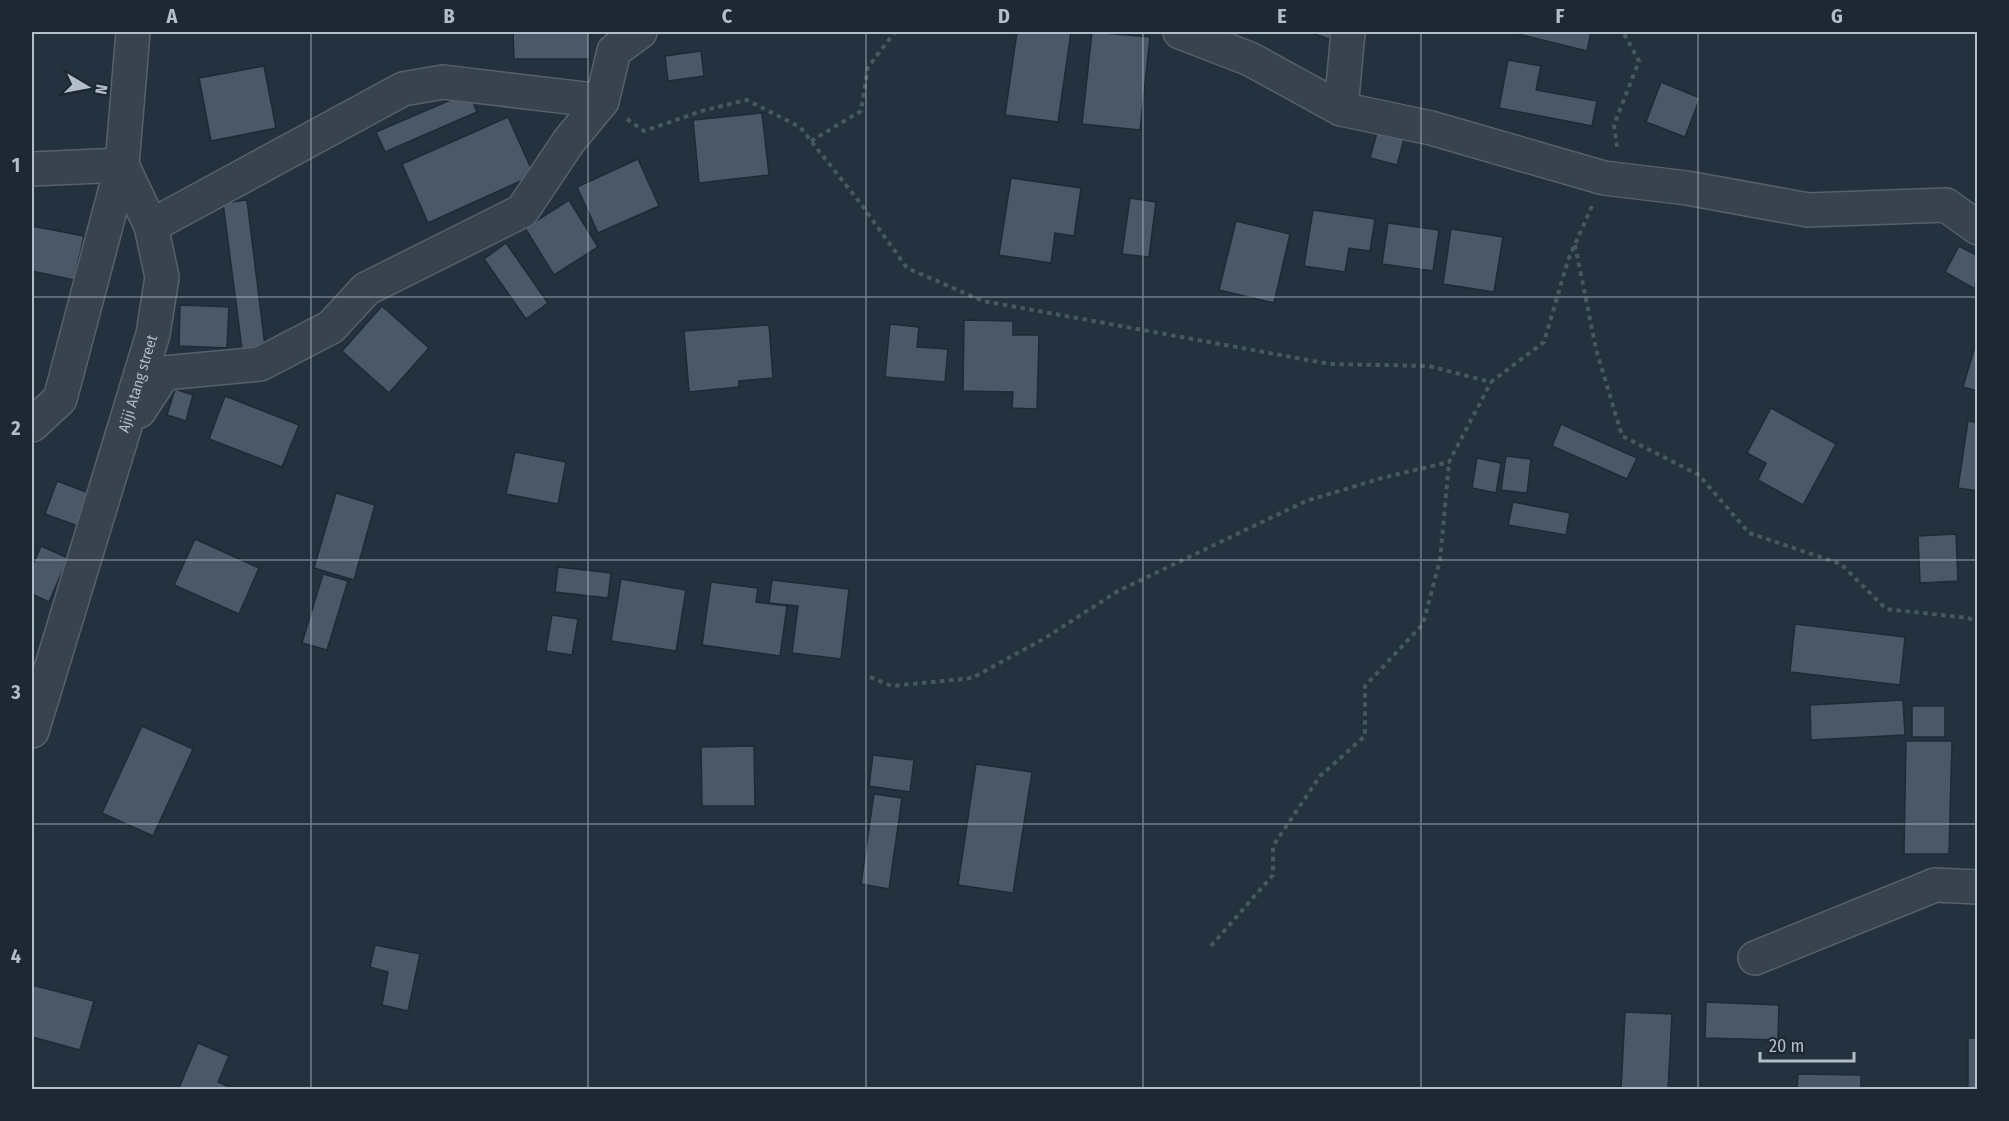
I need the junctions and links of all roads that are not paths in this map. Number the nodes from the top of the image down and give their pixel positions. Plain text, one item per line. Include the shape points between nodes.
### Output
1 (133, 32) edge
2 (640, 32) edge
3 (1180, 32) edge
4 (1348, 32) edge
5 (602, 101) junction
6 (1341, 109) junction
7 (122, 165) junction
8 (32, 169) edge
9 (151, 226) junction
10 (1977, 228) edge
11 (32, 425) edge
12 (118, 443) junction
13 (32, 730) edge
14 (1977, 887) edge
15 (1755, 958) dead end

1 - 7 street
2 - 5 street via 614,51
3 - 6 street via 1250,59
4 - 6 street
5 - 9 street via 443,82 403,89
5 - 12 street via 569,141 522,211 366,289 331,327 260,364 164,373
6 - 10 street via 1431,128 1604,178 1808,210 1946,205
7 - 8 street
7 - 9 street, Ajiji Atang street
7 - 11 street via 60,399
9 - 12 street, Ajiji Atang street via 162,277 153,334
12 - 13 street, Ajiji Atang street
14 - 15 street via 1935,885

